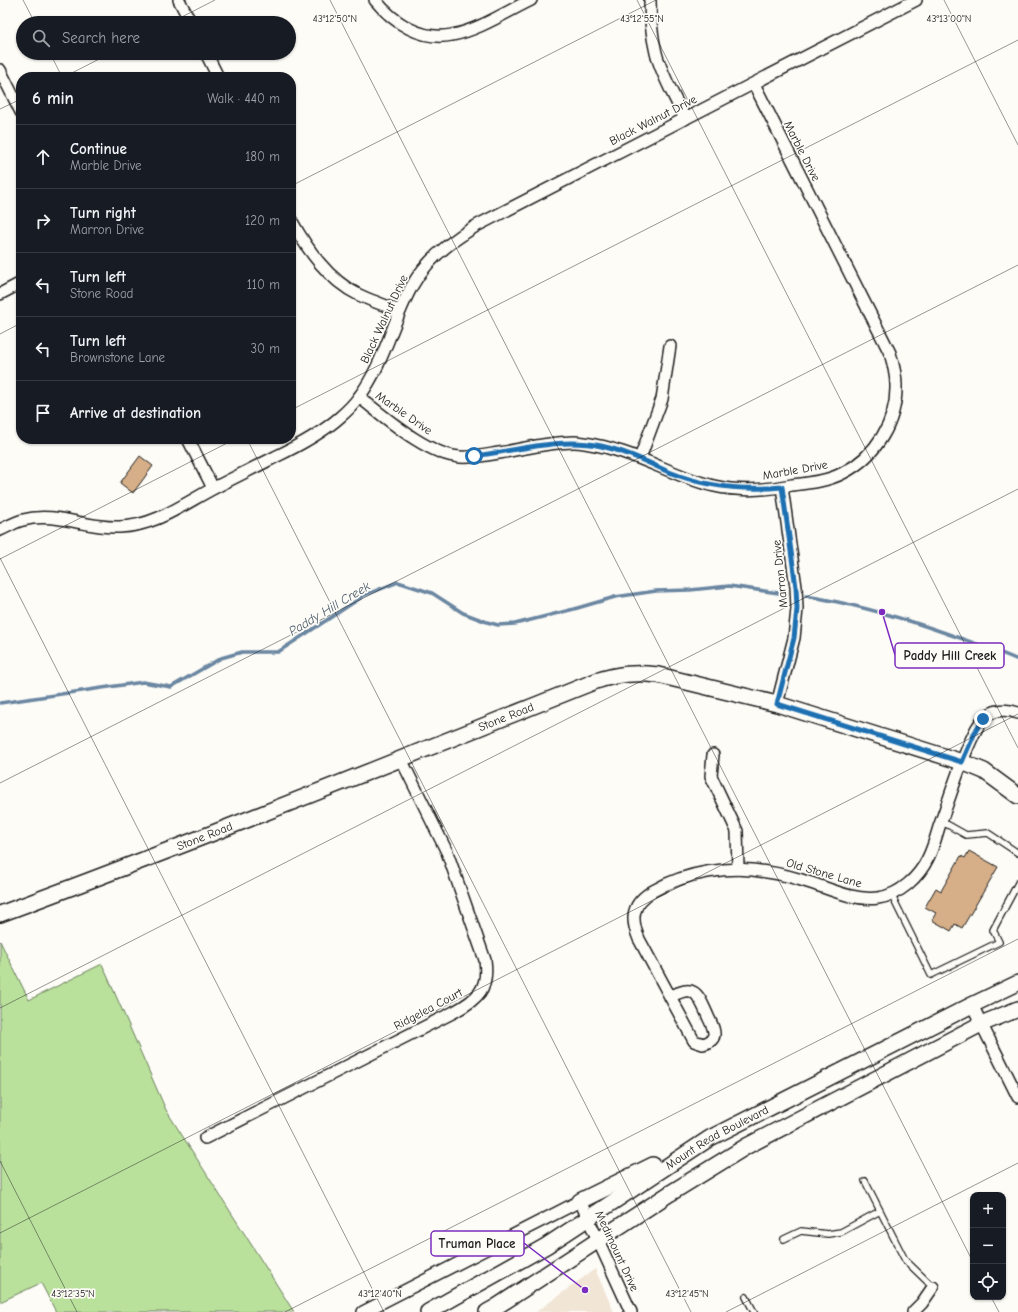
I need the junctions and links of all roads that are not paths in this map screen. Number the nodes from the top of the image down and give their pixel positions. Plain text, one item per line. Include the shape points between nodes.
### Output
1 (179, 0) edge
2 (375, 0) edge
3 (531, 0) edge
4 (650, 0) edge
5 (916, 0) edge
6 (187, 16) edge
7 (210, 60) edge
8 (0, 70) edge
9 (216, 72) edge
10 (754, 84) junction
11 (16, 102) edge
12 (685, 119) junction
13 (296, 228) edge
14 (16, 286) edge
15 (0, 294) edge
16 (400, 311) junction
17 (670, 346) dead end
18 (359, 397) junction
19 (191, 444) edge
20 (640, 458) junction
21 (782, 487) junction
22 (213, 488) junction
23 (0, 530) edge
24 (777, 704) junction
25 (1018, 713) edge
26 (713, 754) dead end
27 (401, 759) junction
28 (962, 762) junction
29 (1018, 796) edge
30 (941, 821) junction
31 (1018, 853) edge
32 (738, 869) junction
33 (1018, 883) edge
34 (891, 894) junction
35 (0, 914) edge
36 (1018, 984) edge
37 (670, 997) junction
38 (972, 1005) junction
39 (1018, 1008) edge
40 (981, 1024) junction
41 (1018, 1098) edge
42 (205, 1138) dead end
43 (710, 1138) junction
44 (865, 1181) dead end
45 (580, 1201) junction
46 (880, 1211) junction
47 (588, 1218) junction
48 (784, 1239) dead end
49 (598, 1241) junction
50 (933, 1287) joint
51 (746, 1297) dead end
52 (363, 1312) edge
53 (428, 1312) edge
54 (487, 1312) edge
55 (630, 1312) edge
56 (754, 1312) edge
57 (913, 1312) edge

1 - 6 street
2 - 3 street via 402,25 426,34 451,35 479,26
4 - 12 street via 656,53
5 - 10 street, Black Walnut Drive
7 - 9 street
8 - 11 street
10 - 12 street, Black Walnut Drive
10 - 21 street, Marble Drive via 882,334 890,353 896,384 896,398 889,422 875,448 865,458 843,474
12 - 16 street, Black Walnut Drive via 461,235 430,261 412,285
13 - 16 street via 309,250 342,285 359,295
14 - 15 street
16 - 18 street, Black Walnut Drive via 381,358
17 - 20 street via 662,399
18 - 20 street, Marble Drive via 418,441 459,457 574,442 602,446
18 - 22 street, Black Walnut Drive via 319,434
19 - 22 street
20 - 21 street, Marble Drive via 670,472 715,486 741,489
21 - 24 street, Marron Drive via 797,609 794,638
22 - 23 street, Black Walnut Drive via 169,513 136,526 104,527 37,518 23,520
24 - 27 main road, Stone Road via 658,675 614,675
24 - 28 main road, Stone Road
25 - 28 street, Old Stone Lane via 1004,710 987,716 979,724
26 - 32 street via 711,776 737,831
27 - 35 main road, Stone Road
27 - 42 street, Ridgelea Court via 450,859 485,960 487,970 483,989 454,1012
28 - 29 main road, Stone Road via 984,771
28 - 30 street, Old Stone Lane
30 - 31 lane via 966,835 988,833
30 - 34 street, Old Stone Lane via 923,867 906,886
32 - 34 street, Old Stone Lane via 780,874 853,896 878,898
32 - 37 street, Old Stone Lane via 706,873 670,882 646,895 635,910 634,929
33 - 34 lane via 992,930 999,942 931,975
36 - 38 main road, Mount Read Boulevard
37 - 37 street, Old Stone Lane via 694,1042 702,1044 710,1041 714,1035 713,1027 698,996 692,992 682,991
38 - 40 street
38 - 43 main road, Mount Read Boulevard
39 - 40 main road, Mount Read Boulevard
40 - 41 street
40 - 49 main road, Mount Read Boulevard via 747,1146
43 - 45 main road
43 - 47 main road, Mount Read Boulevard
44 - 46 lane
45 - 47 street, Medimount Drive
45 - 52 street
46 - 48 lane via 841,1232 828,1234 801,1231
46 - 50 lane via 906,1260
47 - 49 street, Medimount Drive
47 - 53 main road, Mount Read Boulevard via 546,1246
49 - 54 main road, Mount Read Boulevard
49 - 55 street, Medimount Drive
50 - 57 street
51 - 56 lane

